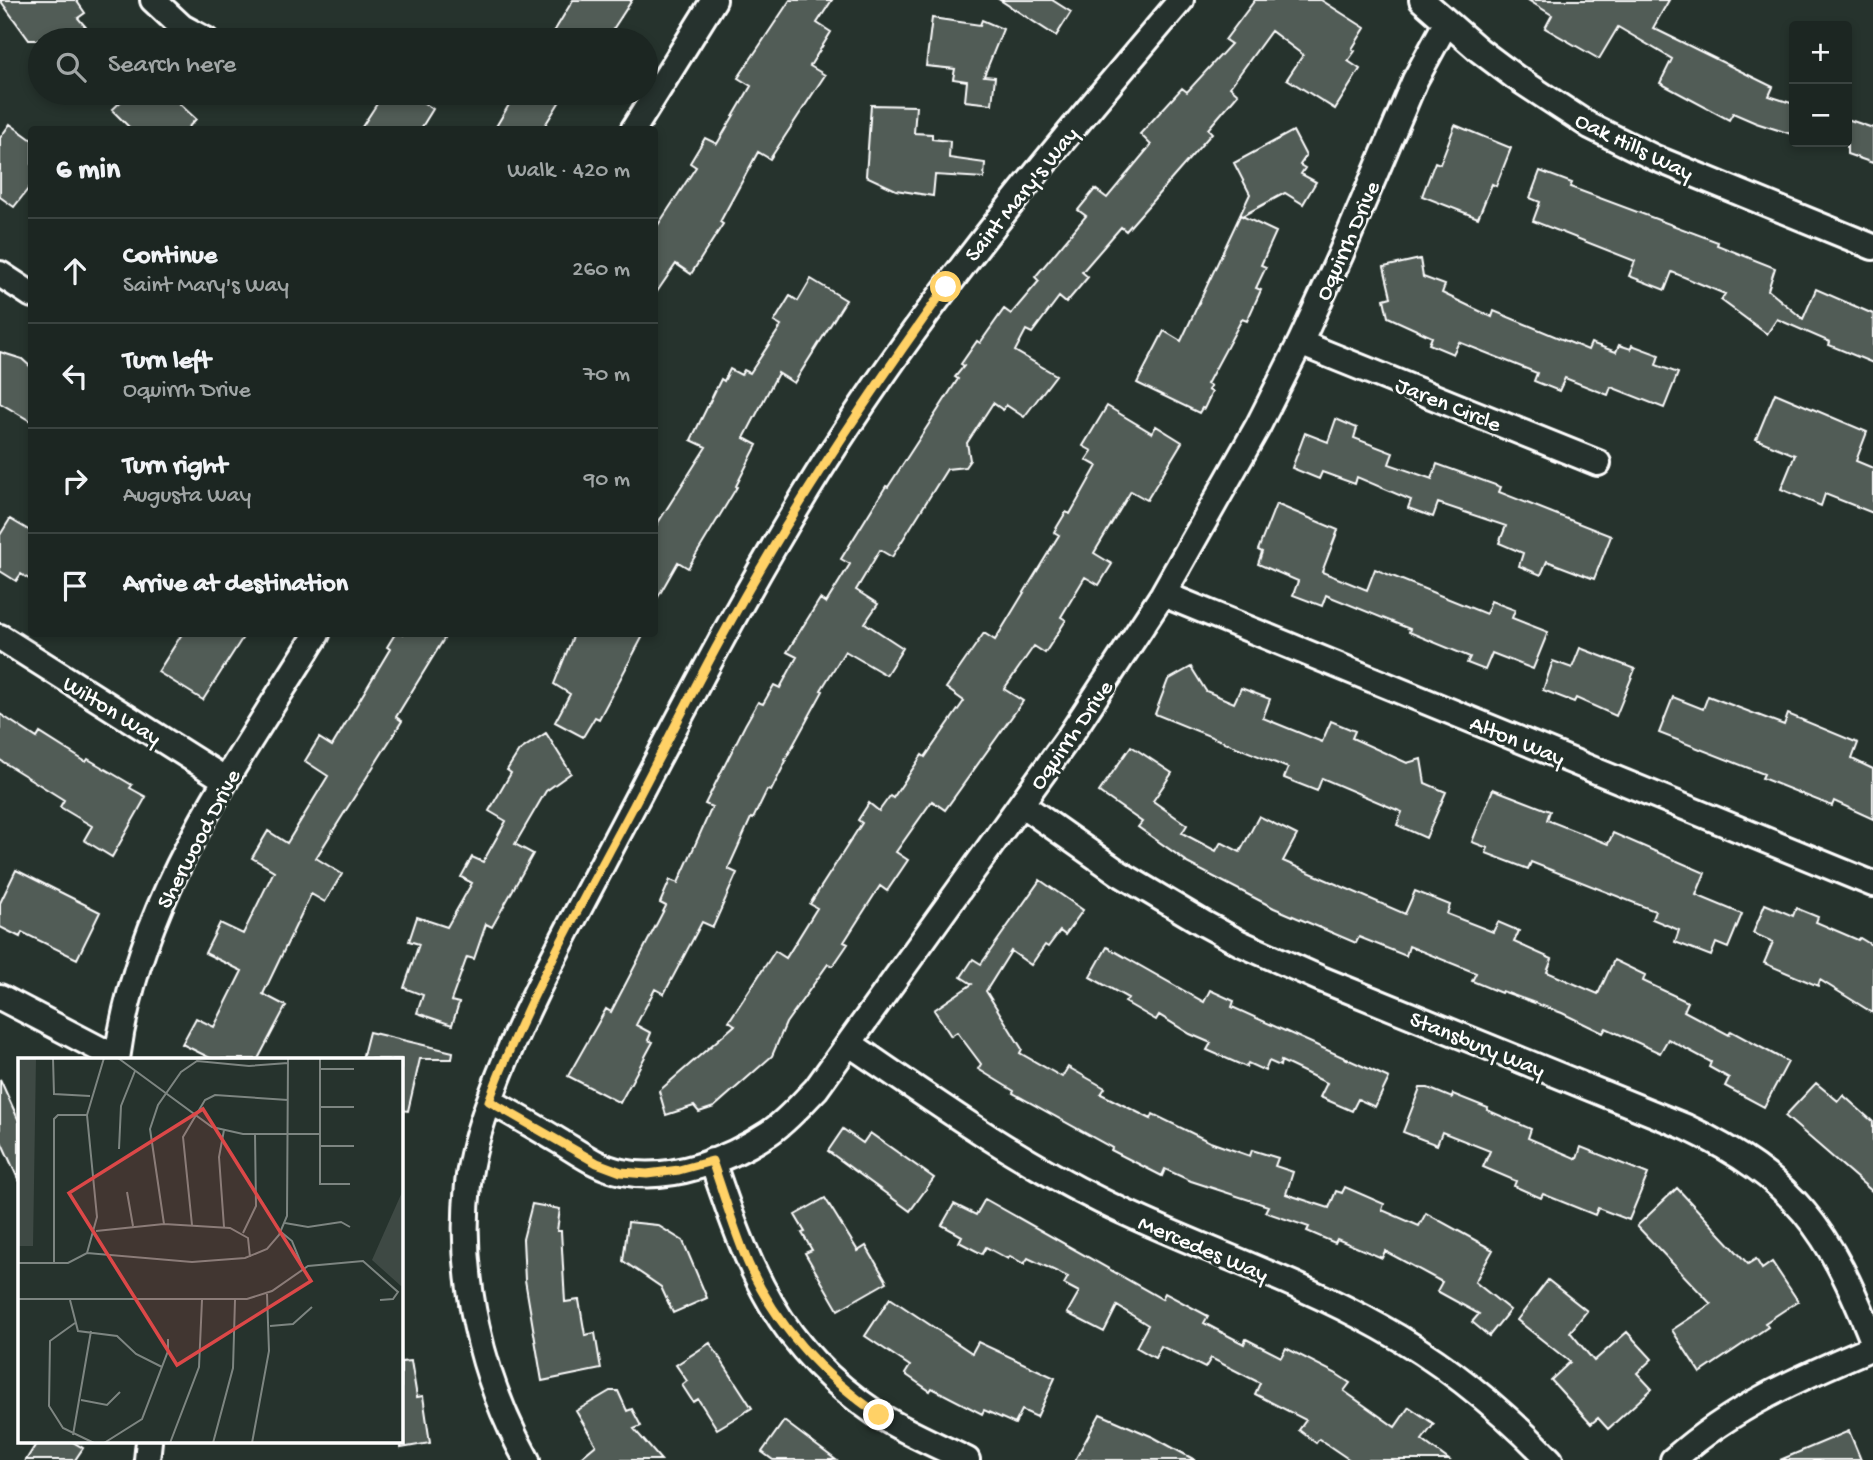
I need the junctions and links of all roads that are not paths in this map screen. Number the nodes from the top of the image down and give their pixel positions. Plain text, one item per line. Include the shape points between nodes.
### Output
1 (153, 0) edge
2 (714, 0) edge
3 (1181, 0) edge
4 (1422, 0) edge
5 (1446, 23) junction
6 (184, 28) edge
7 (658, 90) edge
8 (649, 105) edge
9 (635, 126) edge
10 (1873, 247) edge
11 (0, 274) edge
12 (28, 292) edge
13 (1300, 342) junction
14 (1598, 463) dead end
15 (1163, 594) junction
16 (0, 637) edge
17 (315, 637) edge
18 (226, 780) junction
19 (1021, 804) junction
20 (1873, 884) edge
21 (0, 997) edge
22 (850, 1044) junction
23 (115, 1058) edge
24 (117, 1058) edge
25 (489, 1101) junction
26 (712, 1161) junction
27 (1873, 1341) edge
28 (1873, 1347) edge
29 (149, 1442) edge
30 (148, 1460) edge
31 (527, 1460) edge
32 (967, 1460) edge
33 (1550, 1460) edge
34 (1673, 1460) edge

1 - 6 street
2 - 7 street
3 - 25 street, Saint Mary's Way via 946,287 813,482 729,624 546,971
4 - 5 street, Oak Hills Way
5 - 10 street, Oak Hills Way via 1533,90 1612,138
5 - 13 street, Oquirrh Drive via 1415,80
8 - 9 street
11 - 12 street
13 - 14 street, Jaren Circle
13 - 15 street, Oquirrh Drive
15 - 19 street, Oquirrh Drive
15 - 20 street, Alton Way
16 - 18 street, Wilton Way
17 - 18 street, Sherwood Drive
18 - 24 street, Sherwood Drive via 189,842 157,910 132,983
19 - 22 street, Oquirrh Drive
19 - 27 street, Stansbury Way via 1119,873 1240,943 1686,1127 1752,1163 1778,1182 1821,1233 1839,1260
21 - 23 street
22 - 26 street, Oquirrh Drive via 816,1089 779,1125
22 - 33 street, Mercedes Way via 974,1128 1097,1199 1382,1327 1495,1406
25 - 26 street, Oquirrh Drive via 621,1172 647,1174
25 - 31 street, Saint Mary's Way via 468,1181 468,1270 486,1362
26 - 32 street via 749,1264 797,1342 835,1382 879,1415
28 - 34 street via 1759,1398
29 - 30 street

